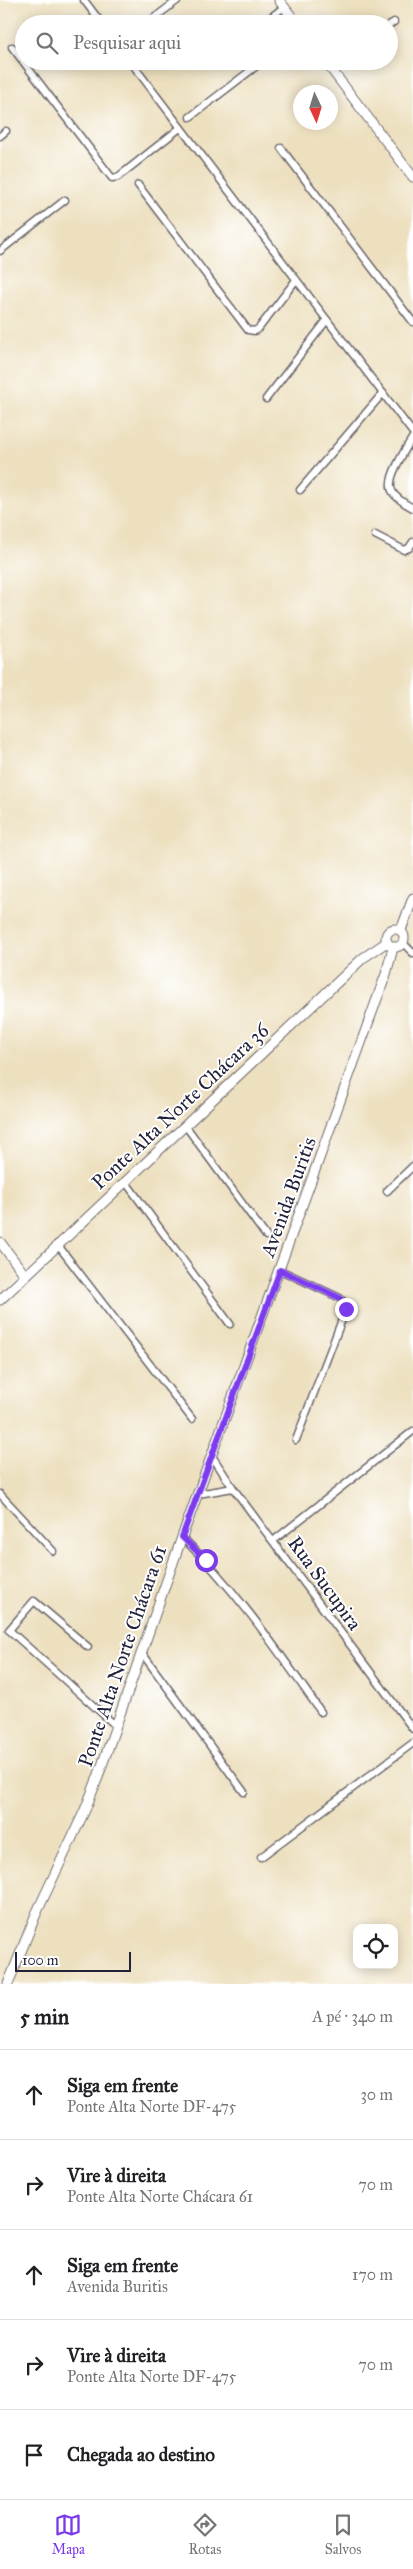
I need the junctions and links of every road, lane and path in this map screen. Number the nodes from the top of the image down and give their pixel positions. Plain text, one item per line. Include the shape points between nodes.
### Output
1 (84, 0) edge
2 (178, 0) edge
3 (281, 4) edge
4 (95, 15) edge
5 (158, 15) edge
6 (271, 15) edge
7 (290, 15) edge
8 (12, 47) dead end
9 (15, 51) edge
10 (30, 70) edge
11 (137, 70) edge
12 (251, 70) edge
13 (332, 70) edge
14 (190, 117) dead end
15 (180, 128) junction
16 (6, 131) dead end
17 (0, 136) edge
18 (281, 148) dead end
19 (413, 177) edge
20 (138, 185) dead end
21 (65, 200) dead end
22 (0, 251) edge
23 (296, 280) junction
24 (327, 320) junction
25 (413, 322) edge
26 (383, 393) junction
27 (266, 399) dead end
28 (413, 435) edge
29 (300, 490) dead end
30 (413, 508) edge
31 (375, 535) dead end
32 (413, 542) edge
33 (413, 898) edge
34 (401, 930) junction
35 (404, 944) junction
36 (390, 945) junction
37 (413, 953) edge
38 (185, 1125) junction
39 (413, 1166) edge
40 (125, 1181) junction
41 (387, 1191) dead end
42 (266, 1236) dead end
43 (0, 1242) edge
44 (58, 1244) junction
45 (280, 1270) junction
46 (25, 1275) junction
47 (0, 1300) edge
48 (230, 1324) dead end
49 (192, 1419) dead end
50 (413, 1431) edge
51 (296, 1440) dead end
52 (212, 1456) junction
53 (233, 1488) junction
54 (0, 1494) edge
55 (198, 1494) junction
56 (182, 1537) junction
57 (274, 1541) junction
58 (53, 1551) dead end
59 (88, 1647) dead end
60 (142, 1653) junction
61 (321, 1712) dead end
62 (116, 1726) junction
63 (413, 1729) edge
64 (413, 1743) edge
65 (244, 1792) dead end
66 (261, 1857) dead end
67 (8, 1984) edge

1 - 4 street
2 - 5 street
3 - 6 street
3 - 7 street
8 - 9 street
10 - 15 street via 112,178 118,177
11 - 15 street
12 - 14 street
13 - 19 street
15 - 23 street
16 - 17 street
18 - 25 street
20 - 23 street via 248,330 259,328
21 - 22 street
23 - 24 street
24 - 26 street
24 - 27 street
26 - 28 street
26 - 29 street
28 - 30 street via 390,478 390,486 392,493
31 - 32 street via 404,550
33 - 34 street
34 - 35 street
34 - 36 street via 389,930
35 - 36 street via 398,948
35 - 37 street
36 - 38 street, Ponte Alta Norte Chácara 36 via 363,958
36 - 45 street, Avenida Buritis via 386,974
38 - 40 street, Ponte Alta Norte Chácara 36
38 - 42 street
39 - 41 street
40 - 44 street, Ponte Alta Norte Chácara 36
40 - 48 street
43 - 46 street
44 - 46 street, Ponte Alta Norte Chácara 36
44 - 49 street
45 - 51 street via 340,1298 346,1305
45 - 52 street, Avenida Buritis
46 - 47 street, Ponte Alta Norte Chácara 36
50 - 57 street
52 - 53 street, Rua Sucupira
52 - 55 street, Ponte Alta Norte Chácara 61
53 - 55 street
53 - 57 street, Rua Sucupira
54 - 58 street
55 - 56 street, Ponte Alta Norte Chácara 61
56 - 60 street, Ponte Alta Norte Chácara 61
56 - 61 street via 214,1568
57 - 63 street, Rua Sucupira
59 - 62 street via 34,1600 9,1630
60 - 62 street, Ponte Alta Norte Chácara 61
60 - 65 street
62 - 67 street, Ponte Alta Norte Chácara 61 via 85,1810 36,1914
64 - 66 street

